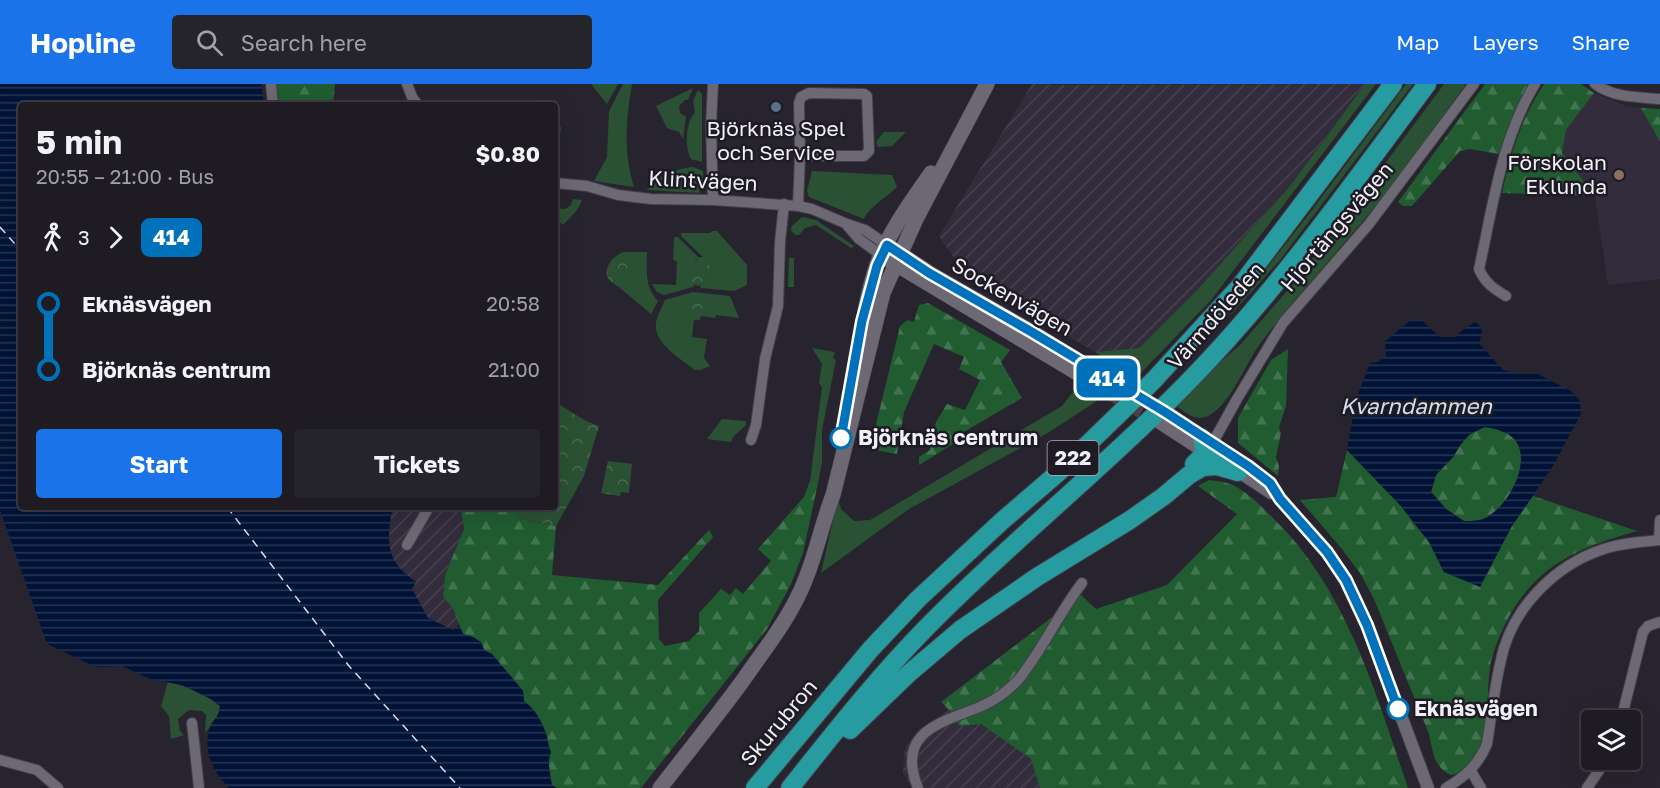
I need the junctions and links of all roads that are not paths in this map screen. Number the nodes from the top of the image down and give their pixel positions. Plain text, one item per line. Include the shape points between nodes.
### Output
1 (271, 84) edge
2 (407, 84) edge
3 (713, 84) edge
4 (987, 84) edge
5 (1381, 84) edge
6 (1393, 84) edge
7 (1426, 84) edge
8 (1474, 84) edge
9 (1535, 84) edge
10 (1595, 84) edge
11 (1660, 99) edge
12 (273, 102) edge
13 (415, 102) edge
14 (970, 116) junction
15 (800, 156) junction
16 (558, 183) edge
17 (713, 200) junction
18 (784, 204) junction
19 (798, 206) junction
20 (1295, 216) junction
21 (884, 250) junction
22 (898, 260) junction
23 (1506, 296) dead end
24 (1112, 388) tunnel mouth
25 (1162, 417) tunnel mouth
26 (752, 440) dead end
27 (1209, 451) junction
28 (1238, 472) joint
29 (833, 495) junction
30 (1280, 499) junction
31 (427, 510) edge
32 (1660, 520) edge
33 (1660, 540) edge
34 (407, 545) dead end
35 (1082, 583) dead end
36 (1660, 622) edge
37 (838, 688) joint
38 (863, 708) junction
39 (1624, 710) edge
40 (192, 723) dead end
41 (0, 760) edge
42 (1600, 770) edge
43 (1471, 771) junction
44 (58, 788) edge
45 (199, 788) edge
46 (660, 788) edge
47 (755, 788) edge
48 (791, 788) edge
49 (918, 788) edge
50 (1428, 788) edge
51 (1446, 788) edge
52 (1481, 788) edge
53 (1587, 788) edge

1 - 12 street
2 - 13 street
3 - 17 street
4 - 14 main road
5 - 20 highway via 1302,193
6 - 20 highway, Värmdöleden / 222
7 - 38 highway, Värmdöleden / 222 via 1270,291 1234,332 1125,445 927,627 878,678
8 - 27 street, Hjortängsvägen via 1369,224 1283,323
9 - 23 street via 1501,164 1479,269 1483,279
10 - 11 street via 1621,96
14 - 21 main road via 905,211
14 - 22 main road
15 - 15 street via 864,156 869,151 867,96 804,94 800,104
15 - 19 street
16 - 17 street, Klintvägen via 651,199
17 - 18 street, Klintvägen
18 - 19 street, Klintvägen
18 - 26 street via 778,306
19 - 21 street, Klintvägen via 812,208 847,225 860,239
20 - 37 highway, Värmdöleden / 222 via 1241,285 1154,380 933,585
21 - 22 main road, Sockenvägen
21 - 29 main road via 862,321
22 - 24 main road, Sockenvägen
22 - 29 main road via 874,324
25 - 27 main road
27 - 28 highway via 1217,466
27 - 30 street via 1248,466 1270,483
27 - 38 highway via 1164,496 960,630
28 - 30 street
29 - 46 main road via 801,590 776,636
30 - 50 street via 1346,580 1367,625
31 - 34 street
32 - 33 street
33 - 43 street via 1617,545 1583,557 1554,576 1530,599 1503,650 1487,744
35 - 49 street via 1010,688 983,705 936,724 918,741 910,762
36 - 39 street via 1643,632
37 - 47 highway, Skurubron / 222
38 - 48 highway, 222
40 - 45 street
41 - 44 street via 37,770
42 - 53 street
43 - 51 street
43 - 52 street

